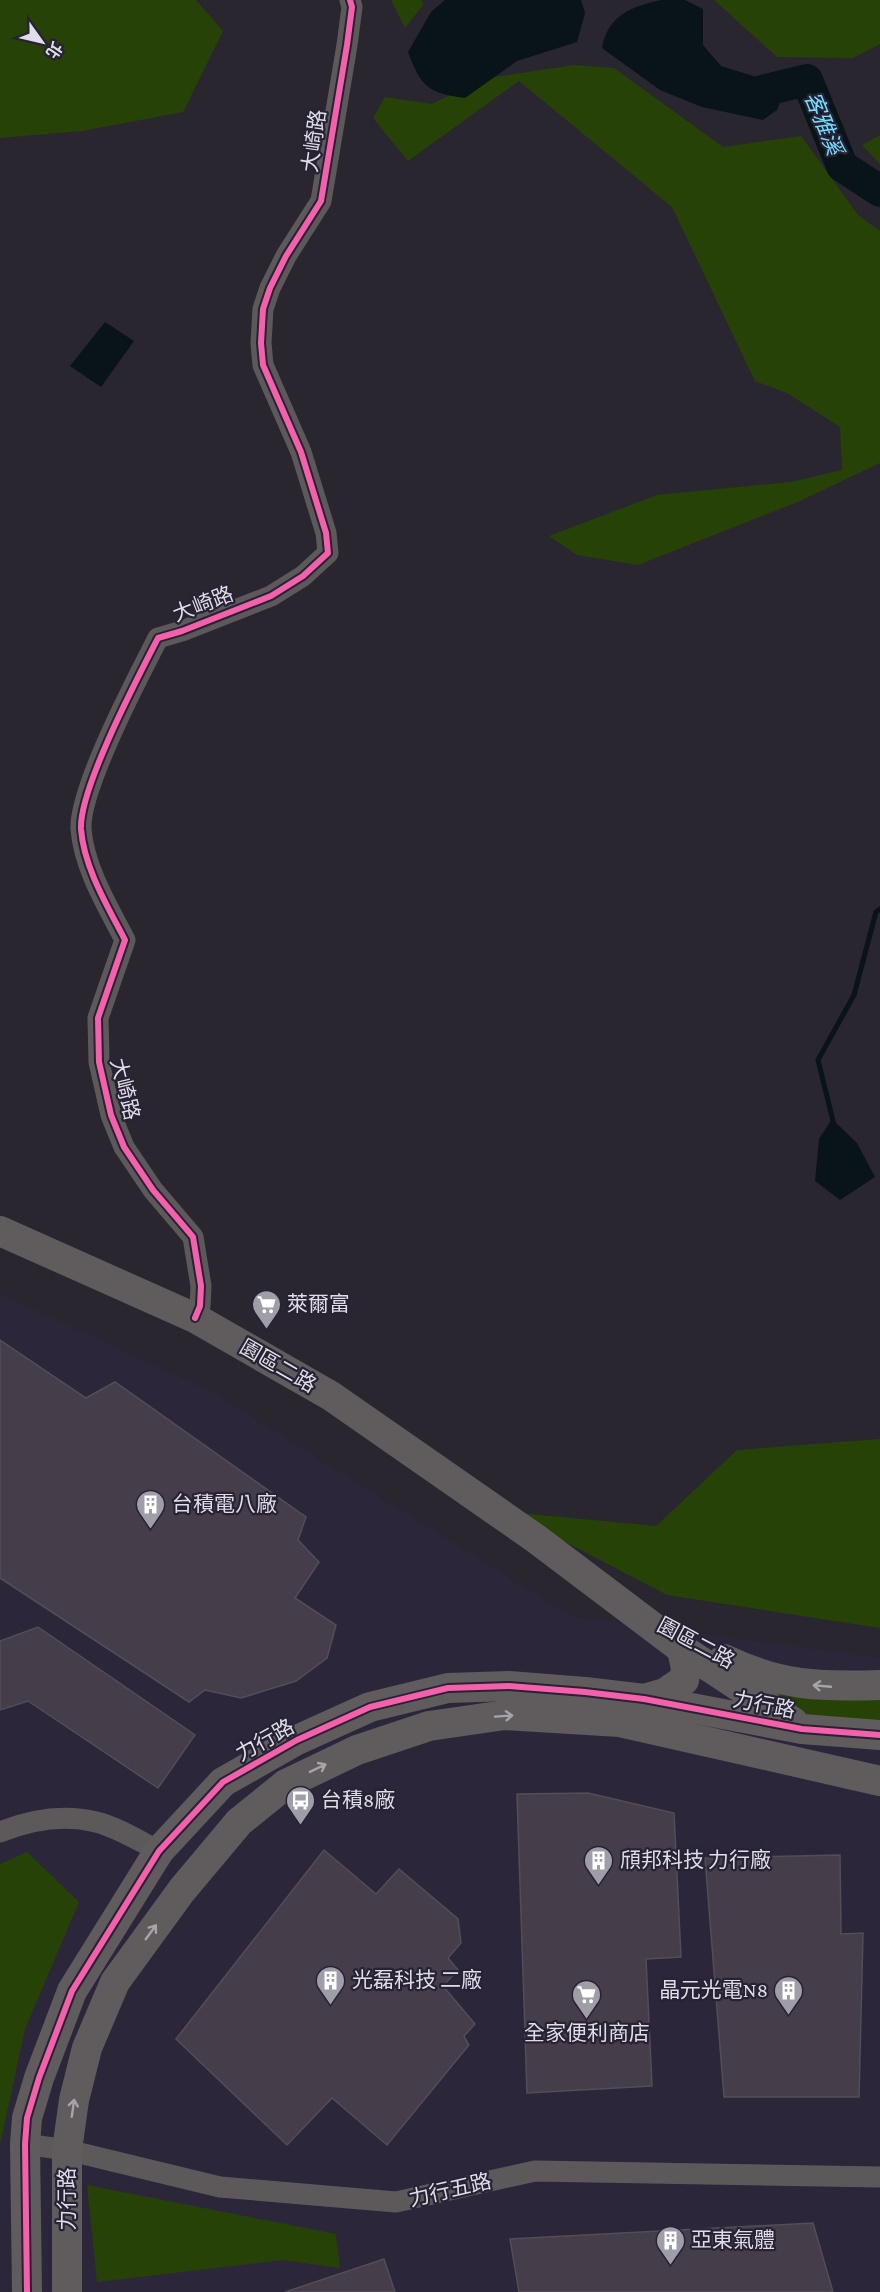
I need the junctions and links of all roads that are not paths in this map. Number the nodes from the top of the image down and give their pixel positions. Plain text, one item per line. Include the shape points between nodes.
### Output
1 (350, 0) edge
2 (0, 1231) edge
3 (195, 1318) junction
4 (535, 1539) junction
5 (682, 1649) junction
6 (880, 1685) edge
7 (644, 1699) junction
8 (802, 1729) junction
9 (880, 1735) edge
10 (839, 1772) junction
11 (880, 1781) edge
12 (0, 1832) edge
13 (159, 1851) junction
14 (25, 2144) junction
15 (67, 2150) junction
16 (880, 2177) edge
17 (27, 2292) edge
18 (67, 2292) edge

1 - 3 street, 大崎路 via 347,45 321,201 270,288 261,332 262,365 301,452 326,532 328,553 303,576 271,596 158,638 102,758 86,801 81,829 101,892 125,940 98,1018 99,1062 111,1115 124,1147 153,1190 193,1237 201,1286
2 - 3 street, 園區二路
3 - 4 street, 園區二路 via 331,1396
4 - 5 street, 園區二路
6 -> 4 street, 園區二路 via 823,1687 767,1677 735,1664 675,1635
5 - 7 street via 684,1680 665,1693
5 - 8 street, 園區二路
7 - 8 street, 力行路
7 - 13 street, 力行路 via 499,1687 448,1688 370,1707 297,1740 223,1782
8 - 9 street, 力行路
8 - 10 street, 園區二路
10 - 11 street, 力行路
15 -> 10 street, 力行路 via 87,2048 116,1982 182,1890 239,1822 286,1784 357,1750 429,1726 505,1715 620,1722
12 - 13 street via 25,1822 96,1822
13 - 14 street, 力行路 via 72,1991 39,2078 27,2118
14 - 15 street, 力行五路
14 - 17 street, 力行路
15 - 16 street, 力行五路 via 220,2187 396,2202 535,2171
15 - 18 street, 力行路

